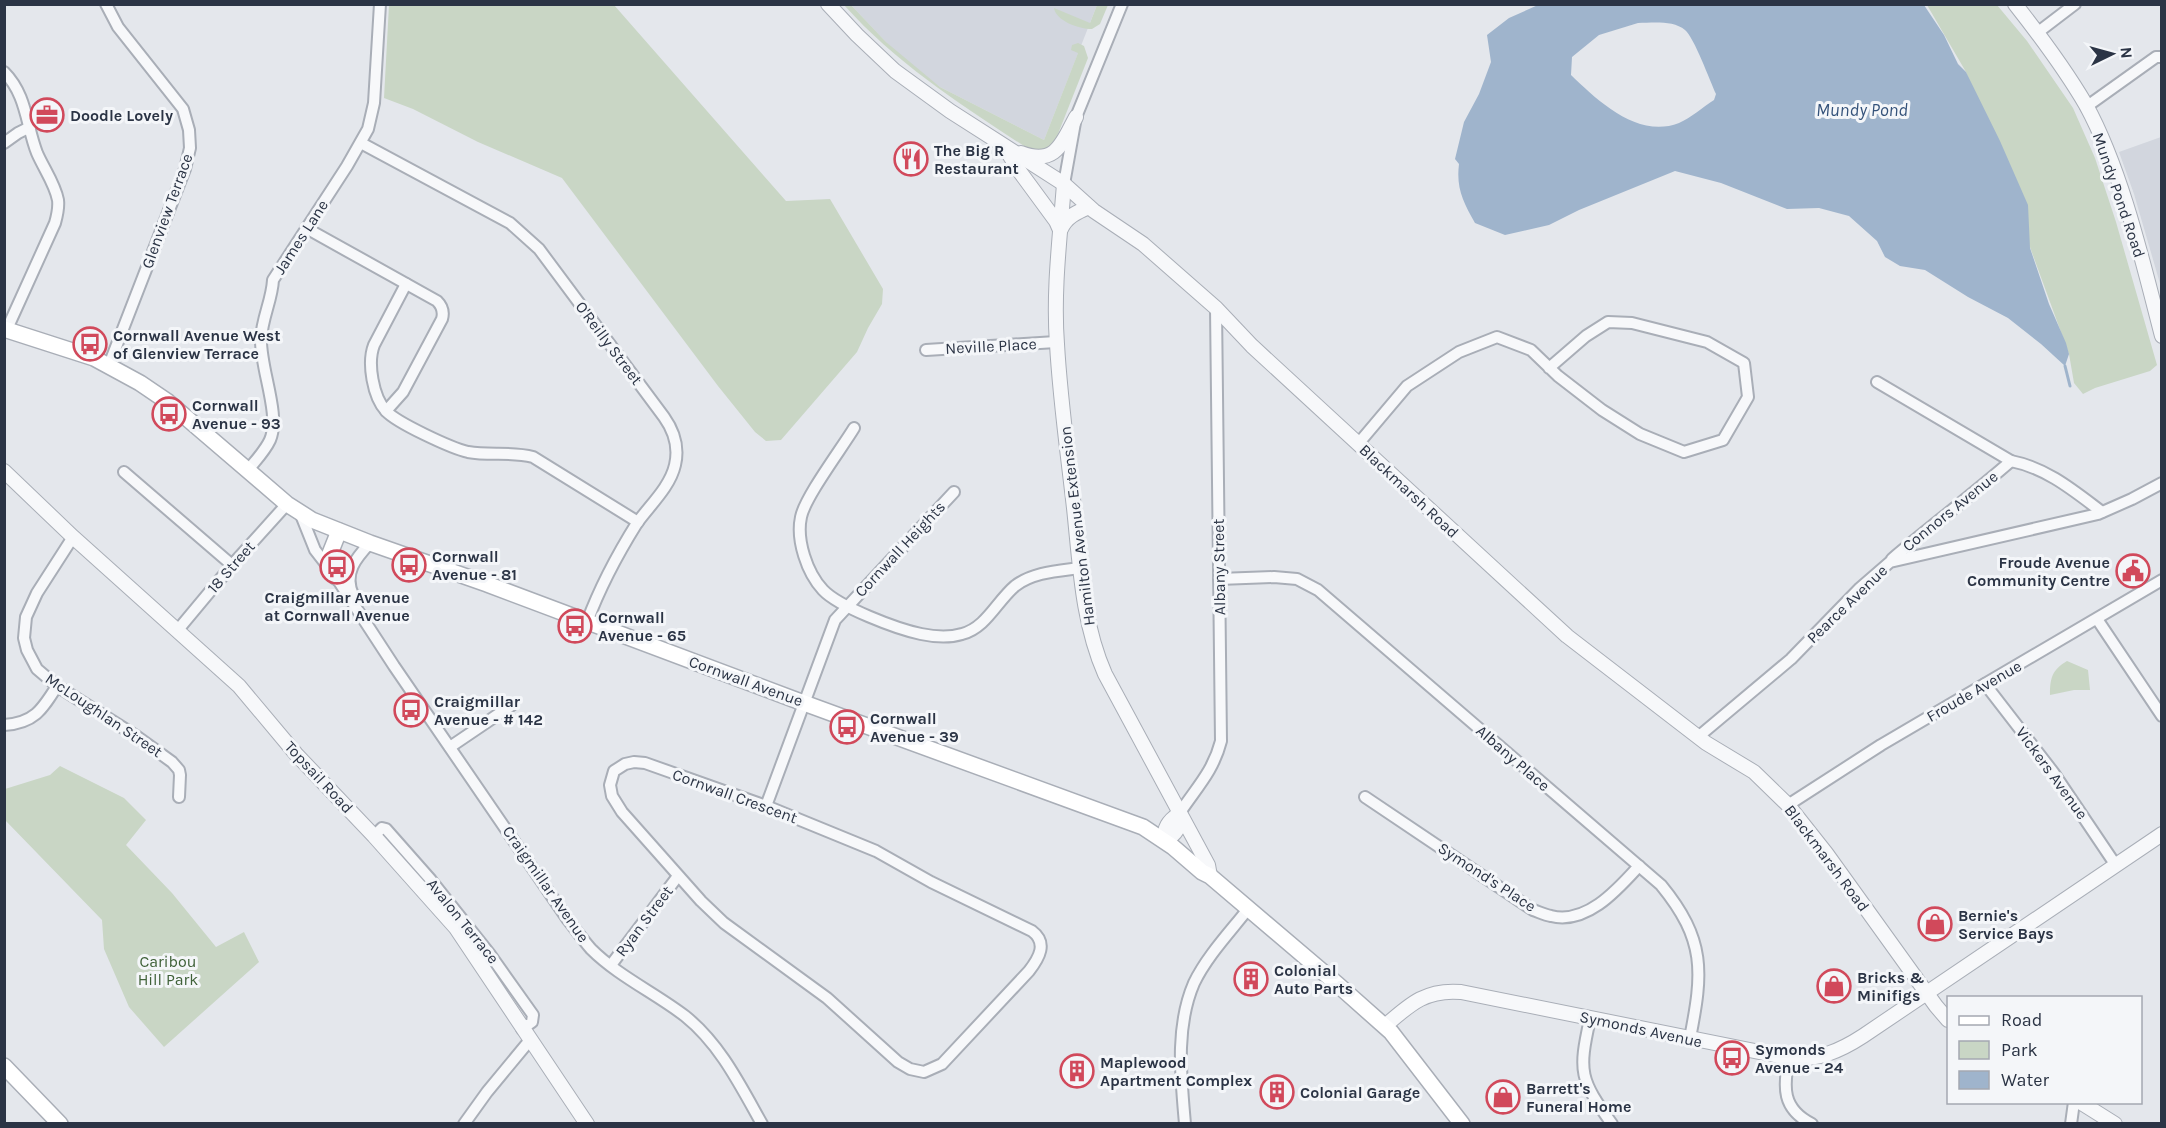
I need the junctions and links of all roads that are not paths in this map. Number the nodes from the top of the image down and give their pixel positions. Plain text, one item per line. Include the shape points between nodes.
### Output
1 (106, 4) edge
2 (380, 4) edge
3 (828, 4) edge
4 (1122, 4) edge
5 (2014, 4) edge
6 (2075, 4) edge
7 (2037, 33) junction
8 (2162, 57) edge
9 (4, 72) edge
10 (2086, 107) junction
11 (1076, 117) junction
12 (30, 127) junction
13 (4, 143) edge
14 (361, 143) junction
15 (1005, 147) junction
16 (1064, 184) junction
17 (1089, 207) junction
18 (306, 228) junction
19 (1060, 231) junction
20 (406, 284) junction
21 (1216, 308) junction
22 (6, 329) edge
23 (2162, 336) edge
24 (1056, 342) junction
25 (926, 350) dead end
26 (109, 365) junction
27 (1549, 368) junction
28 (1877, 382) dead end
29 (386, 411) junction
30 (854, 428) dead end
31 (1358, 444) junction
32 (2011, 461) junction
33 (248, 470) junction
34 (4, 471) edge
35 (124, 472) dead end
36 (2162, 483) edge
37 (954, 492) dead end
38 (287, 504) junction
39 (2102, 512) junction
40 (301, 515) junction
41 (638, 522) junction
42 (339, 531) junction
43 (73, 537) junction
44 (370, 543) junction
45 (1890, 562) junction
46 (232, 565) junction
47 (1080, 568) junction
48 (336, 577) junction
49 (1220, 579) junction
50 (2162, 580) edge
51 (847, 606) junction
52 (361, 614) junction
53 (2097, 619) junction
54 (587, 622) junction
55 (177, 631) junction
56 (1985, 684) junction
57 (57, 686) junction
58 (804, 703) junction
59 (512, 705) dead end
60 (2162, 716) edge
61 (4, 725) edge
62 (1698, 737) junction
63 (450, 747) junction
64 (179, 797) dead end
65 (1365, 797) dead end
66 (1788, 805) junction
67 (766, 806) junction
68 (1179, 814) junction
69 (2162, 834) edge
70 (1164, 841) junction
71 (2115, 864) junction
72 (1639, 866) junction
73 (678, 876) junction
74 (1210, 876) junction
75 (1248, 909) junction
76 (611, 965) junction
77 (1927, 993) junction
78 (1590, 1019) junction
79 (1947, 1019) edge
80 (1385, 1026) junction
81 (526, 1034) junction
82 (1690, 1038) junction
83 (1789, 1058) junction
84 (4, 1066) edge
85 (2074, 1104) edge
86 (2083, 1104) edge
87 (60, 1124) edge
88 (464, 1124) edge
89 (587, 1124) edge
90 (762, 1124) edge
91 (1185, 1124) edge
92 (1462, 1124) edge
93 (1612, 1124) edge
94 (1812, 1124) edge
95 (2070, 1124) edge
96 (2115, 1124) edge

1 - 26 street, Glenview Terrace via 118,27 183,109 190,148
2 - 14 street, James Lane via 374,103
3 - 15 street, Blackmarsh Road via 895,71
4 - 11 street
5 - 7 street, Mundy Pond Road
6 - 7 street
7 - 10 street, Mundy Pond Road
8 - 10 street
9 - 12 street via 21,95
10 - 23 street, Mundy Pond Road via 2113,169
11 - 15 street via 1059,148 1050,156 1031,157
11 - 16 street
12 - 13 street
12 - 22 street via 55,192 58,211
14 - 18 street, James Lane
14 - 41 street, O'Reilly Street via 504,220 527,237 664,417 675,440 675,466 669,481
15 - 16 street, Blackmarsh Road
15 - 19 street
16 - 17 street, Blackmarsh Road
16 - 19 street, Hamilton Avenue Extension
17 - 19 street via 1070,217
17 - 21 street, Blackmarsh Road via 1143,244
18 - 20 street
18 - 33 street, James Lane via 273,280 266,308 261,353 274,427 267,447
19 - 24 street, Hamilton Avenue Extension
20 - 29 street via 371,354 376,392
20 - 29 street via 439,303 443,316 403,392
21 - 31 street, Blackmarsh Road
21 - 49 street, Albany Street
22 - 26 main road, Cornwall Avenue
24 - 25 street, Neville Place
24 - 47 street, Hamilton Avenue Extension
26 - 33 main road, Cornwall Avenue via 168,402
27 - 27 street via 1640,434 1684,452 1723,440 1748,398 1744,363 1707,342 1632,323 1608,322
27 - 31 street via 1531,350 1497,337 1478,344 1407,386
28 - 32 street, Connors Avenue
29 - 41 street via 460,450 533,457
30 - 51 street, Cornwall Heights via 804,507 800,526 805,557 815,579 823,590
31 - 62 street, Blackmarsh Road via 1567,636
32 - 39 street, Connors Avenue via 2057,478
32 - 45 street, Connors Avenue
33 - 38 main road, Cornwall Avenue
34 - 43 street, Topsail Road
35 - 46 street
36 - 39 street, Pearce Avenue
37 - 51 street, Cornwall Heights
38 - 40 main road, Cornwall Avenue
38 - 46 street, 18 Street
39 - 45 street, Pearce Avenue
40 - 42 main road, Cornwall Avenue
40 - 48 street, Craigmillar Avenue via 315,550
41 - 54 street, O'Reilly Street via 609,569
42 - 44 main road, Cornwall Avenue
42 - 48 main road via 330,556
43 - 55 street, Topsail Road
43 - 57 street, McLoughlan Street via 38,593 24,627 31,659 43,676
44 - 52 street, Craigmillar Avenue via 349,573 350,589
44 - 54 main road, Cornwall Avenue
45 - 62 street, Pearce Avenue via 1791,659
46 - 55 street, 18 Street
47 - 51 street, Cornwall Heights via 1032,576 1014,587 976,628 954,636 920,634
47 - 68 street, Hamilton Avenue Extension via 1095,652
48 - 52 street, Craigmillar Avenue
49 - 68 street, Albany Street via 1221,741 1210,770
49 - 72 street, Albany Place via 1297,579 1318,590
50 - 53 street, Froude Avenue
51 - 58 street, Cornwall Heights via 828,635
52 - 63 street, Craigmillar Avenue
53 - 56 street, Froude Avenue
53 - 60 street
54 - 58 main road, Cornwall Avenue
55 - 81 street, Topsail Road via 239,686 456,928
56 - 66 street, Froude Avenue
56 - 71 street, Vickers Avenue via 2053,772
57 - 61 street via 28,721
57 - 64 street, McLoughlan Street via 172,762 180,775
58 - 67 street, Cornwall Heights
58 - 70 main road, Cornwall Avenue via 1130,822
59 - 63 street
62 - 66 street, Blackmarsh Road via 1754,772
63 - 76 street, Craigmillar Avenue via 568,920
65 - 72 street, Symond's Place via 1533,910 1552,917 1570,916 1609,898
66 - 77 street, Blackmarsh Road
67 - 73 street, Cornwall Crescent via 645,763 619,766 610,784 615,801
67 - 73 street, Cornwall Crescent via 876,851 1032,931 1040,941 1040,956 942,1064 929,1071 916,1071 898,1062 827,998 724,923
68 - 70 street, Albany Street via 1164,830
68 - 74 street, Hamilton Avenue Extension
69 - 71 street, Symonds Avenue
70 - 74 main road, Cornwall Avenue
71 - 77 street, Symonds Avenue
72 - 82 street, Albany Place via 1674,901 1696,949 1699,986
73 - 76 street, Ryan Street
74 - 75 main road, Cornwall Avenue
75 - 80 main road, Cornwall Avenue
75 - 91 street via 1202,969 1186,1005 1181,1068
76 - 90 street, Craigmillar Avenue via 685,1017 708,1039 731,1069
77 - 79 street, Blackmarsh Road
77 - 83 street, Symonds Avenue via 1842,1049 1811,1058
78 - 80 street, Symonds Avenue via 1487,996 1440,991 1422,997
78 - 82 street, Symonds Avenue
78 - 93 street via 1583,1072 1586,1085
80 - 92 main road, Cornwall Avenue
81 - 88 street
81 - 89 street, Topsail Road
82 - 83 street, Symonds Avenue
83 - 94 street via 1786,1097 1792,1108
84 - 87 main road
85 - 95 street
86 - 96 street

